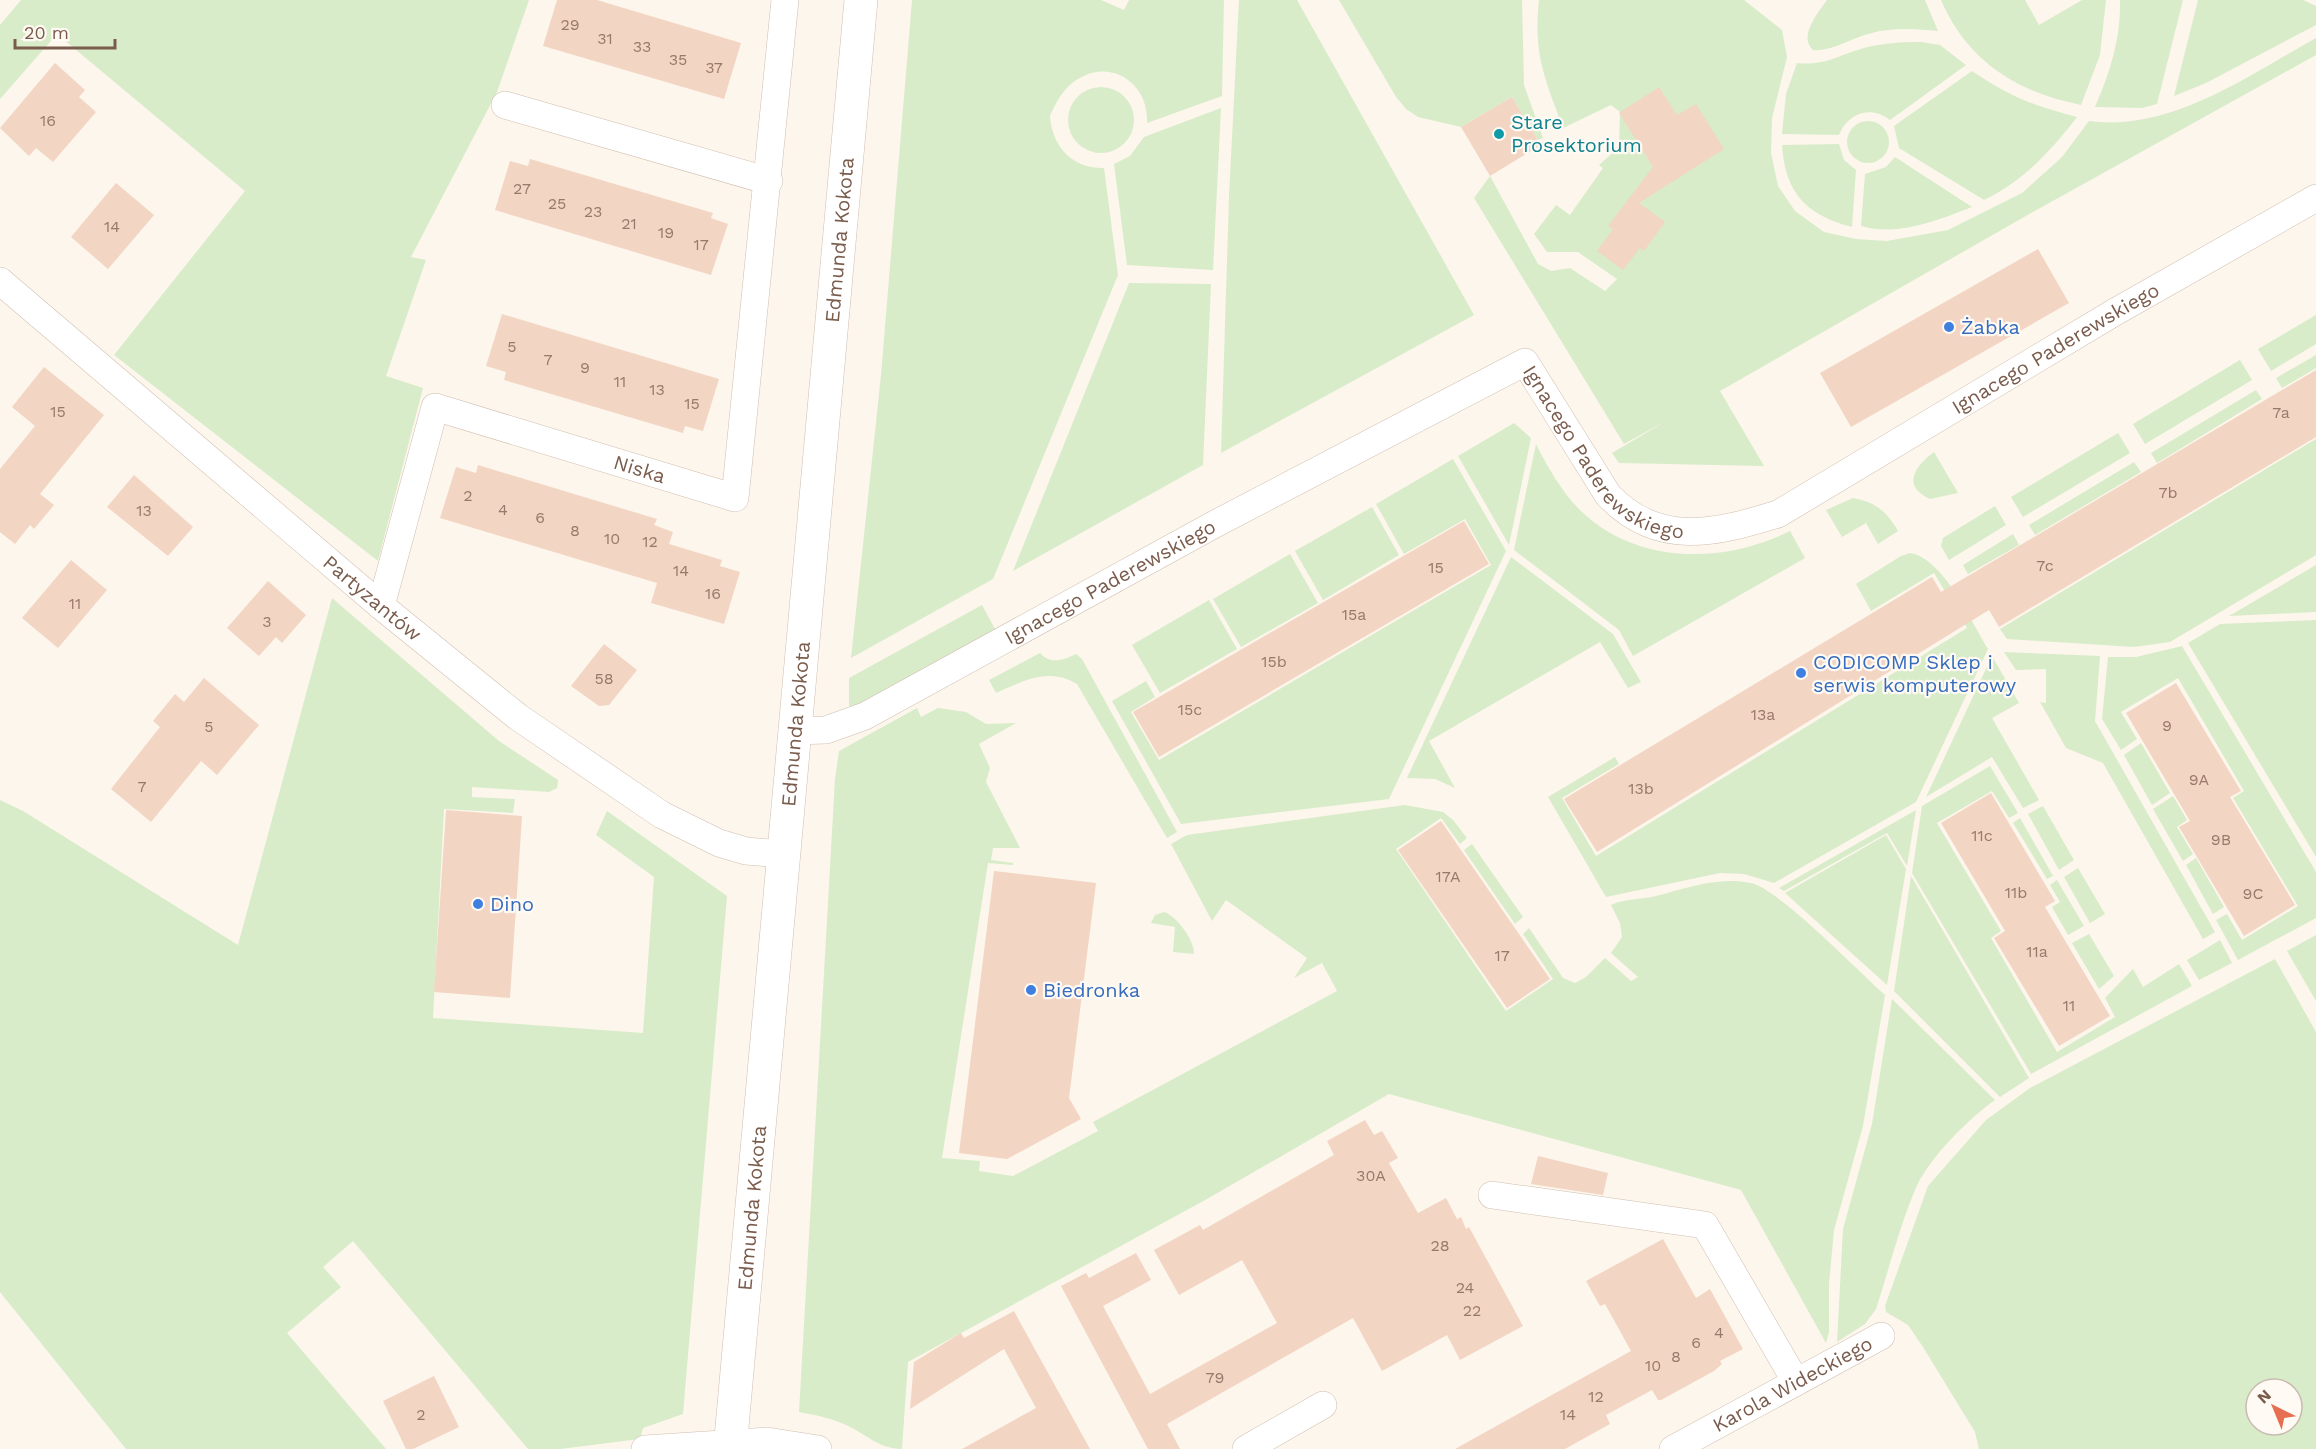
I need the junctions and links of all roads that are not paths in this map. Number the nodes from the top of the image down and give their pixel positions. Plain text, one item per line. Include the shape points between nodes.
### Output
1 (861, 0) edge
2 (777, 2) edge
3 (505, 105) dead end
4 (768, 182) junction
5 (2316, 198) edge
6 (0, 281) edge
7 (381, 606) junction
8 (793, 731) junction
9 (782, 854) junction
10 (1492, 1195) dead end
11 (1881, 1336) dead end
12 (1796, 1382) junction
13 (1323, 1405) dead end
14 (730, 1446) edge
15 (645, 1449) edge
16 (818, 1449) edge
17 (1246, 1449) edge
18 (1673, 1449) edge

1 - 8 street, Edmunda Kokota
2 - 4 street, Niska
3 - 4 street
4 - 7 street, Niska via 735,498 435,408
5 - 8 street, Ignacego Paderewskiego via 2115,312 1778,514 1728,530 1701,532 1648,524 1623,511 1608,495 1525,362 1215,524 865,716 826,730
6 - 7 street, Partyzantów
7 - 9 street, Partyzantów via 518,717 662,815 719,843 746,851
8 - 9 street, Edmunda Kokota
9 - 14 street, Edmunda Kokota
10 - 12 street via 1705,1225
11 - 12 street, Karola Wideckiego
12 - 18 street, Karola Wideckiego
13 - 17 street
14 - 15 street
14 - 16 street via 767,1441

